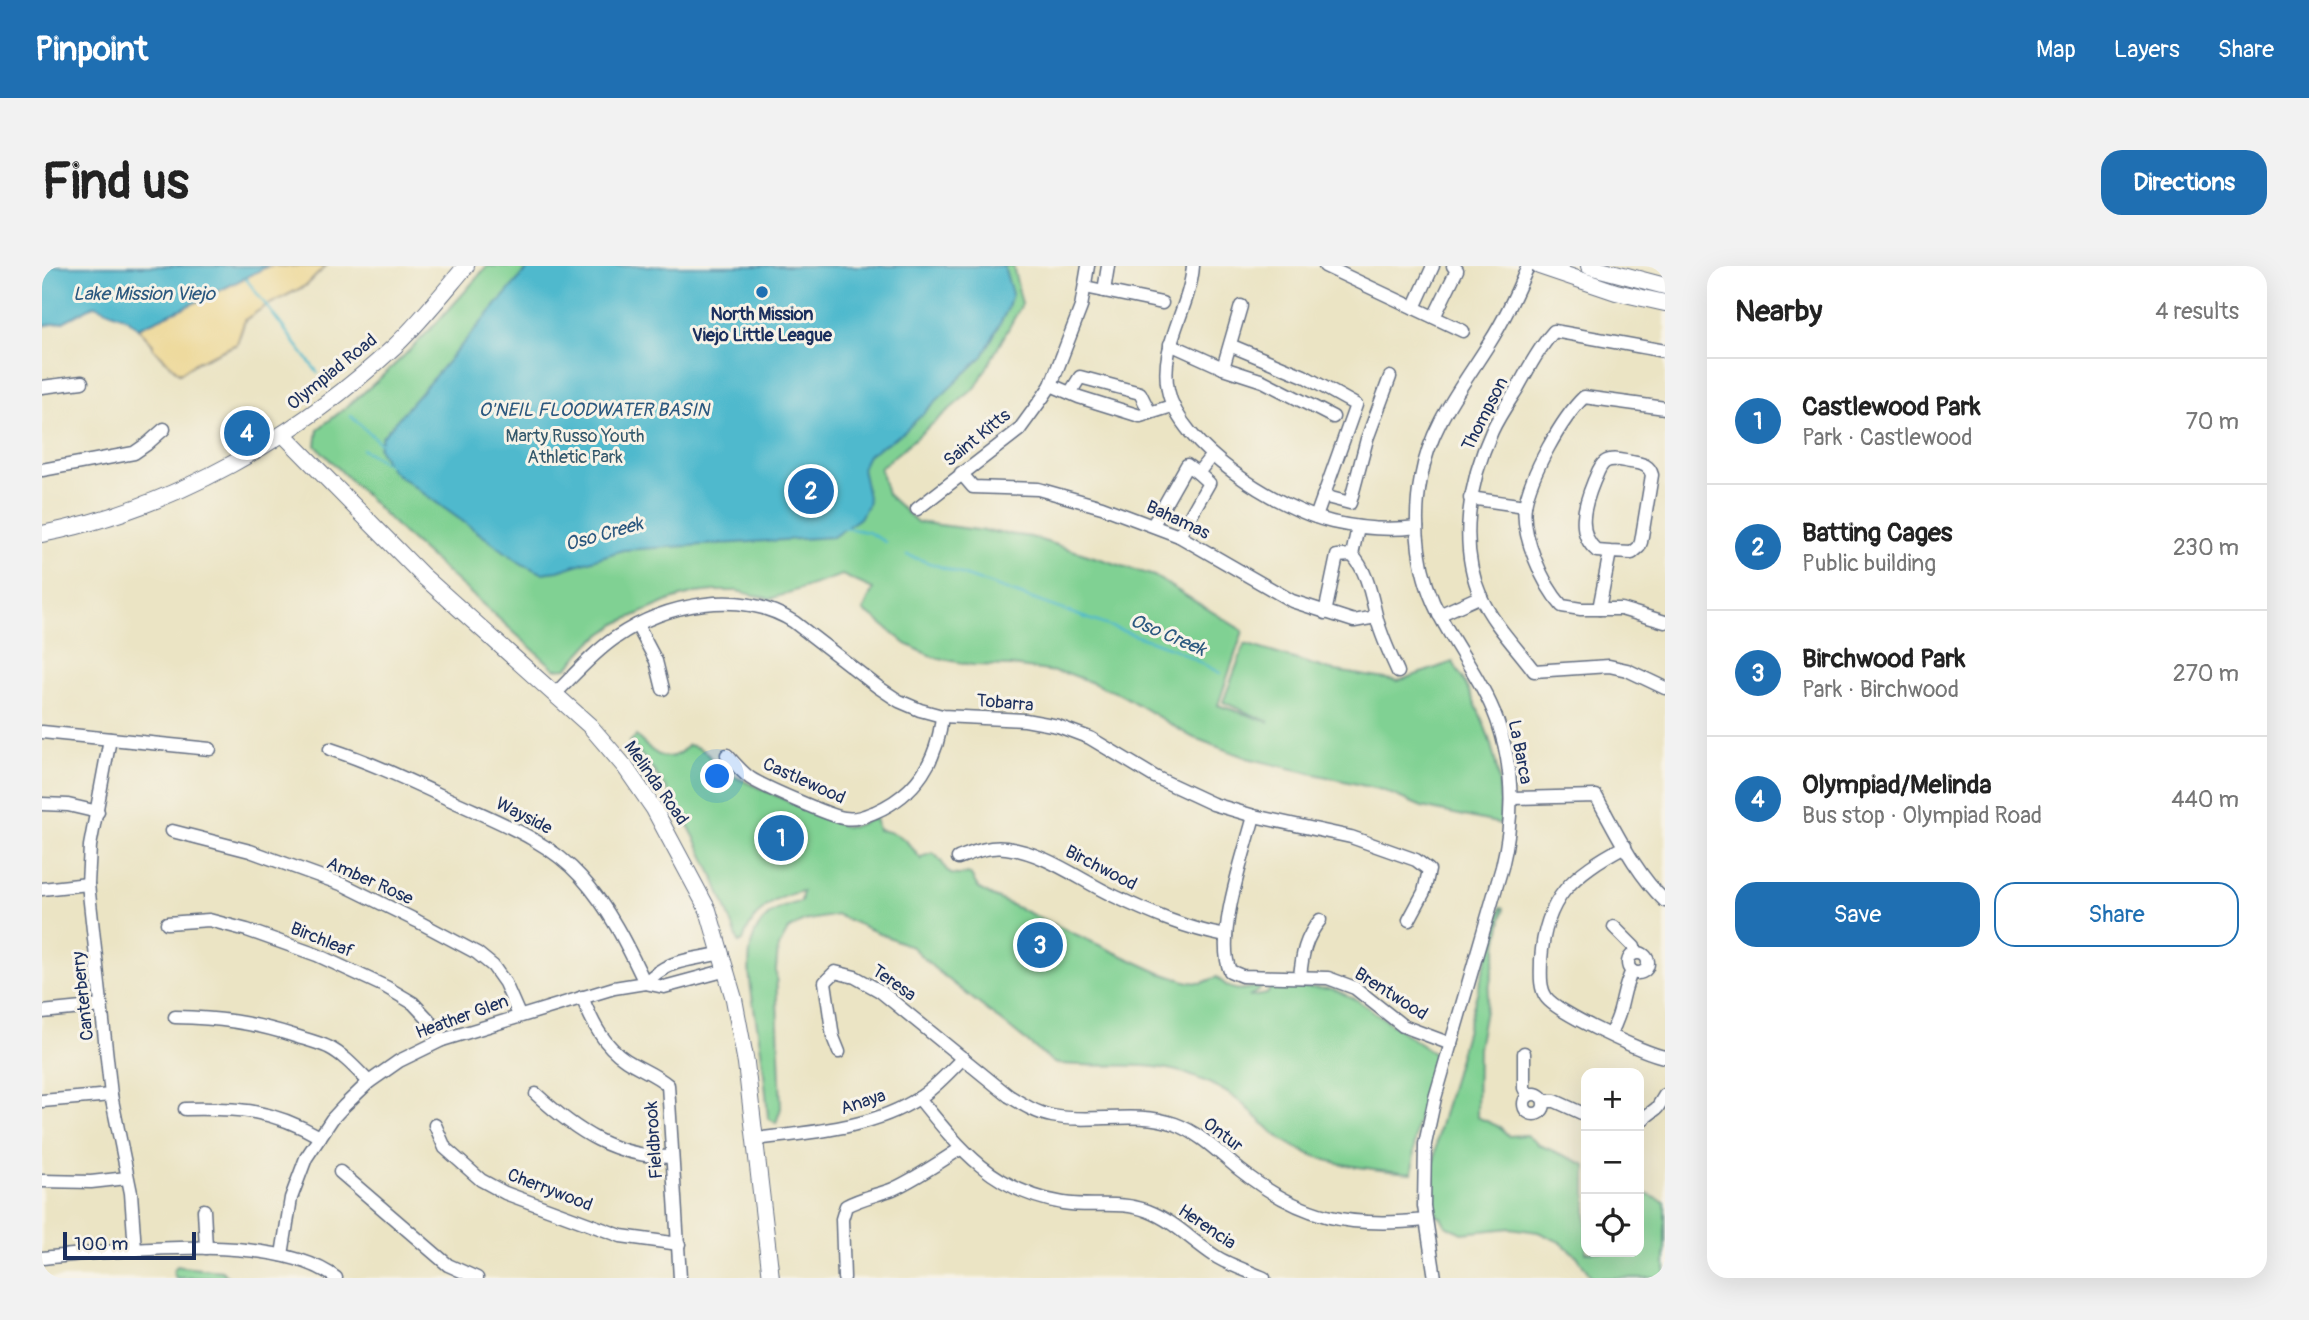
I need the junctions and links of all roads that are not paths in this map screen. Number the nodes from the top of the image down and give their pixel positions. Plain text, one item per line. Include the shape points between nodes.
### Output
1 (466, 266) edge
2 (1088, 266) edge
3 (1108, 266) edge
4 (1193, 266) edge
5 (1325, 266) edge
6 (1433, 266) edge
7 (1453, 266) edge
8 (1528, 266) edge
9 (1539, 266) edge
10 (1589, 266) edge
11 (1665, 286) edge
12 (1085, 287) junction
13 (1104, 291) junction
14 (1163, 303) dead end
15 (1665, 303) edge
16 (1241, 306) dead end
17 (1414, 308) junction
18 (1434, 317) junction
19 (1463, 331) dead end
20 (1170, 344) junction
21 (1232, 346) junction
22 (1665, 351) edge
23 (1223, 368) junction
24 (1297, 373) junction
25 (1390, 377) dead end
26 (82, 382) dead end
27 (1051, 385) junction
28 (42, 387) edge
29 (1070, 393) junction
30 (1286, 393) junction
31 (1172, 406) junction
32 (1665, 408) edge
33 (1150, 412) junction
34 (1333, 417) dead end
35 (164, 429) dead end
36 (1346, 432) junction
37 (283, 434) junction
38 (1367, 439) junction
39 (1212, 455) junction
40 (42, 470) edge
41 (961, 473) junction
42 (1198, 473) junction
43 (1323, 496) junction
44 (1471, 498) junction
45 (1525, 506) junction
46 (917, 509) dead end
47 (1315, 517) junction
48 (1153, 525) junction
49 (1358, 527) junction
50 (1417, 527) junction
51 (42, 534) edge
52 (1179, 536) junction
53 (1610, 552) junction
54 (1352, 555) junction
55 (1481, 596) junction
56 (1599, 609) junction
57 (1325, 612) junction
58 (1439, 615) junction
59 (1376, 617) junction
60 (1665, 622) edge
61 (637, 625) junction
62 (1398, 672) dead end
63 (1665, 688) edge
64 (663, 689) dead end
65 (556, 693) junction
66 (942, 716) junction
67 (42, 732) edge
68 (110, 739) junction
69 (210, 749) dead end
70 (330, 749) dead end
71 (727, 755) dead end
72 (1511, 798) junction
73 (42, 804) edge
74 (97, 811) junction
75 (1254, 816) junction
76 (172, 831) dead end
77 (1625, 846) junction
78 (958, 858) dead end
79 (88, 884) junction
80 (42, 889) edge
81 (1664, 898) edge
82 (1320, 920) dead end
83 (1409, 920) dead end
84 (167, 923) dead end
85 (1614, 927) dead end
86 (1226, 936) junction
87 (722, 953) junction
88 (663, 969) junction
89 (727, 970) junction
90 (1300, 977) junction
91 (645, 983) junction
92 (671, 985) junction
93 (582, 997) junction
94 (102, 1006) junction
95 (42, 1012) edge
96 (519, 1015) junction
97 (175, 1017) dead end
98 (1610, 1034) junction
99 (442, 1040) junction
100 (1451, 1044) junction
101 (839, 1052) dead end
102 (1524, 1053) dead end
103 (1665, 1057) edge
104 (963, 1058) junction
105 (369, 1083) junction
106 (536, 1094) dead end
107 (111, 1095) junction
108 (1665, 1095) edge
109 (919, 1098) junction
110 (42, 1101) edge
111 (185, 1109) dead end
112 (1581, 1113) edge
113 (1644, 1118) edge
114 (435, 1125) dead end
115 (320, 1137) junction
116 (756, 1139) junction
117 (960, 1149) junction
118 (672, 1157) junction
119 (340, 1172) dead end
120 (127, 1178) junction
121 (42, 1181) edge
122 (204, 1210) dead end
123 (1426, 1220) junction
124 (679, 1244) junction
125 (205, 1248) junction
126 (135, 1250) junction
127 (282, 1255) junction
128 (42, 1258) edge
129 (336, 1278) edge
130 (477, 1278) edge
131 (680, 1278) edge
132 (771, 1278) edge
133 (845, 1278) edge
134 (1264, 1278) edge
135 (1435, 1278) edge

1 - 37 main road, Olympiad Road via 396,345
2 - 12 street, Saint Kitts
3 - 13 street
4 - 20 street
5 - 17 street
6 - 17 street
7 - 18 street via 1457,270
8 - 50 street, La Barca via 1491,341 1436,428 1420,479
9 - 15 main road
10 - 11 main road
12 - 13 street
12 - 27 street, Saint Kitts via 1082,307
13 - 14 street
16 - 21 street
17 - 18 street
18 - 19 street
20 - 23 street
20 - 31 street via 1166,360
21 - 23 street
21 - 24 street
22 - 44 street, Thompson via 1555,331 1493,430
23 - 30 street
24 - 30 street
24 - 36 street via 1356,405
25 - 38 street
26 - 28 street
27 - 29 street
27 - 41 street, Saint Kitts via 1019,430
29 - 33 street via 1140,415
29 - 33 street via 1080,377 1140,393
30 - 34 street
31 - 33 street
31 - 39 street via 1196,442
32 - 45 street via 1584,397 1546,452
35 - 40 street via 134,453
36 - 38 street
36 - 43 street
37 - 51 main road, Olympiad Road via 138,508
37 - 65 main road, Melinda Road via 424,576
38 - 43 street via 1350,503
39 - 42 street
39 - 47 street via 1274,498
41 - 46 street, Saint Kitts
41 - 48 street, Bahamas via 972,487 1038,489
42 - 48 street via 1188,465
42 - 52 street via 1209,483
43 - 47 street
44 - 45 street
44 - 55 street, Thompson via 1471,559
45 - 56 street via 1531,550 1558,601 1565,608
47 - 49 street
48 - 52 street, Bahamas
49 - 50 street
49 - 54 street
50 - 58 street, La Barca via 1421,558
52 - 57 street, Bahamas via 1292,601
53 - 53 street via 1632,553 1639,547 1652,475 1644,464 1606,461 1587,497 1583,523 1587,540 1594,549
53 - 56 street
54 - 57 street via 1337,556
54 - 59 street via 1360,564
55 - 58 street
55 - 63 street, Thompson via 1535,671 1609,666
56 - 60 street via 1621,609
57 - 59 street, Bahamas via 1354,621
58 - 72 street, La Barca via 1498,721
59 - 62 street
61 - 64 street via 656,662
61 - 65 street, Tobarra via 615,637
61 - 66 street, Tobarra via 693,605 763,607 794,622 899,701
65 - 87 main road, Melinda Road via 625,767 654,808 708,910
66 - 71 street, Castlewood via 940,736 922,777 891,805 862,818 830,813 751,779
66 - 75 street, Tobarra via 1058,726 1090,738 1213,804
67 - 68 street
68 - 69 street
68 - 74 street, Canterberry
70 - 91 street, Wayside via 365,760 549,849 601,902
72 - 77 street via 1596,796
72 - 100 street, La Barca via 1502,867
73 - 74 street
74 - 79 street, Canterberry
75 - 83 street, Tobarra via 1325,830 1416,860 1429,870 1424,892
75 - 86 street
76 - 96 street, Amber Rose via 250,851 344,885 417,921 477,953 493,967
77 - 81 street
77 - 98 street via 1581,872 1555,902 1540,979 1545,997 1556,1006
78 - 86 street, Birchwood via 985,848 1026,852 1114,896
79 - 80 street
79 - 94 street, Canterberry
82 - 90 street via 1303,949
84 - 99 street, Birchleaf via 209,920 317,955 413,1003
85 - 98 street via 1635,953 1628,963 1632,971 1623,1008
86 - 90 street, Brentwood via 1225,959 1230,971 1242,976
87 - 88 street
87 - 89 main road, Melinda Road
88 - 91 street
88 - 92 street
89 - 92 street, Heather Glen
89 - 116 main road, Melinda Road
90 - 100 street, Brentwood via 1328,978 1355,988 1403,1026
91 - 92 street, Heather Glen
91 - 93 street, Heather Glen
93 - 96 street, Heather Glen
93 - 118 street, Fieldbrook via 602,1038 626,1060 668,1085
94 - 95 street
94 - 107 street, Canterberry
96 - 99 street, Heather Glen
97 - 105 street via 224,1018 303,1038 328,1047
98 - 103 street
99 - 105 street, Heather Glen via 399,1060
100 - 123 street, La Barca via 1425,1144
101 - 104 street, Teresa via 825,982 835,972 880,991
102 - 112 street via 1526,1110 1537,1113 1544,1101 1555,1101
104 - 109 street, Anaya
104 - 123 street, Ontur via 1009,1096 1052,1116 1150,1118 1193,1132 1263,1188 1305,1209 1339,1220
105 - 115 street, Heather Glen
106 - 118 street via 564,1120 613,1147 646,1157
107 - 110 street
107 - 120 street, Canterberry
108 - 113 street
109 - 116 street, Anaya via 880,1118
109 - 117 street, Herencia
111 - 115 street via 260,1112
114 - 124 street, Cherrywood via 445,1148 481,1180 505,1193 621,1236
115 - 127 street, Heather Glen via 298,1177
116 - 132 main road, Melinda Road
117 - 133 street via 892,1189 846,1206 842,1219
117 - 134 street, Herencia via 1022,1192 1064,1203 1126,1204 1149,1211 1172,1222 1216,1257
118 - 124 street, Fieldbrook
119 - 130 street via 447,1265
120 - 121 street
120 - 126 street, Canterberry
122 - 125 street
123 - 135 street, La Barca
124 - 131 street, Fieldbrook
125 - 126 street
125 - 127 street
126 - 128 street
127 - 129 street via 315,1265

